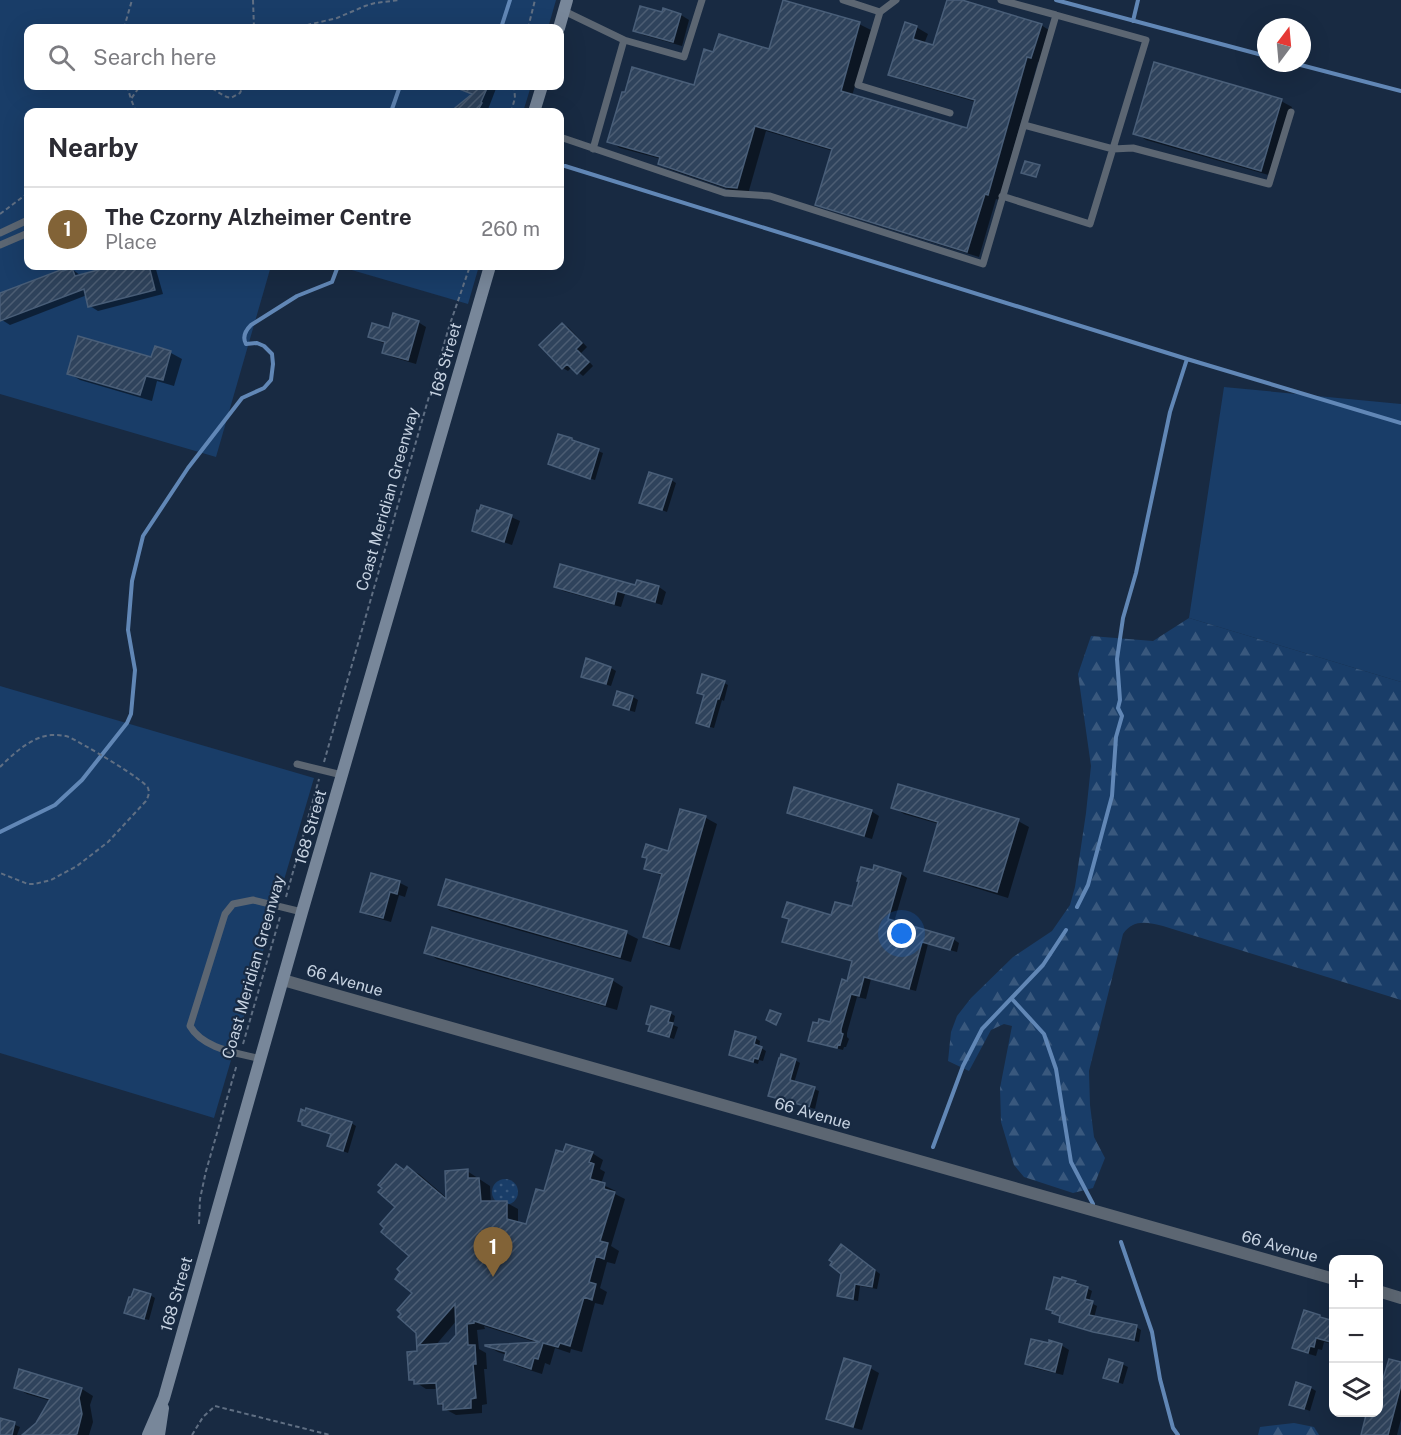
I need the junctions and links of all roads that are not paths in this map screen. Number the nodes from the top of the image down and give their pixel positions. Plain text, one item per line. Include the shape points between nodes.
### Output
1 (702, 0) edge
2 (843, 0) edge
3 (896, 0) edge
4 (1001, 0) edge
5 (566, 6) edge
6 (880, 12) junction
7 (1056, 15) junction
8 (560, 24) edge
9 (624, 40) junction
10 (541, 90) edge
11 (535, 108) edge
12 (1291, 112) dead end
13 (950, 113) dead end
14 (1024, 125) junction
15 (564, 138) edge
16 (593, 149) junction
17 (1113, 149) junction
18 (1002, 196) junction
19 (24, 222) edge
20 (0, 232) edge
21 (24, 235) edge
22 (0, 245) edge
23 (489, 270) edge
24 (297, 764) dead end
25 (342, 775) junction
26 (303, 912) junction
27 (283, 980) junction
28 (261, 1059) junction
29 (1329, 1278) edge
30 (1383, 1293) edge
31 (1401, 1298) edge
32 (164, 1398) junction
33 (148, 1435) edge
34 (159, 1435) edge

1 - 9 lane via 684,57
2 - 6 lane
3 - 6 lane
4 - 7 lane
5 - 8 main road
5 - 9 lane
6 - 13 lane via 858,85
7 - 14 lane
7 - 17 lane via 1146,40
9 - 16 lane
10 - 11 main road
12 - 17 lane via 1269,184 1133,148
14 - 17 lane
14 - 18 lane
15 - 16 lane
16 - 18 lane via 725,193 770,195 983,264
17 - 18 lane via 1090,224
19 - 20 lane
21 - 22 lane
23 - 25 main road, 168 Street
24 - 25 lane
25 - 26 main road, 168 Street
26 - 27 main road, 168 Street
26 - 28 lane via 253,900 233,904 225,914 190,1026 203,1040 219,1048
27 - 28 main road, 168 Street
27 - 29 street, 66 Avenue
28 - 32 main road, 168 Street
30 - 31 street
32 - 33 main road, 168 Street
32 - 34 main road, 168 Street

